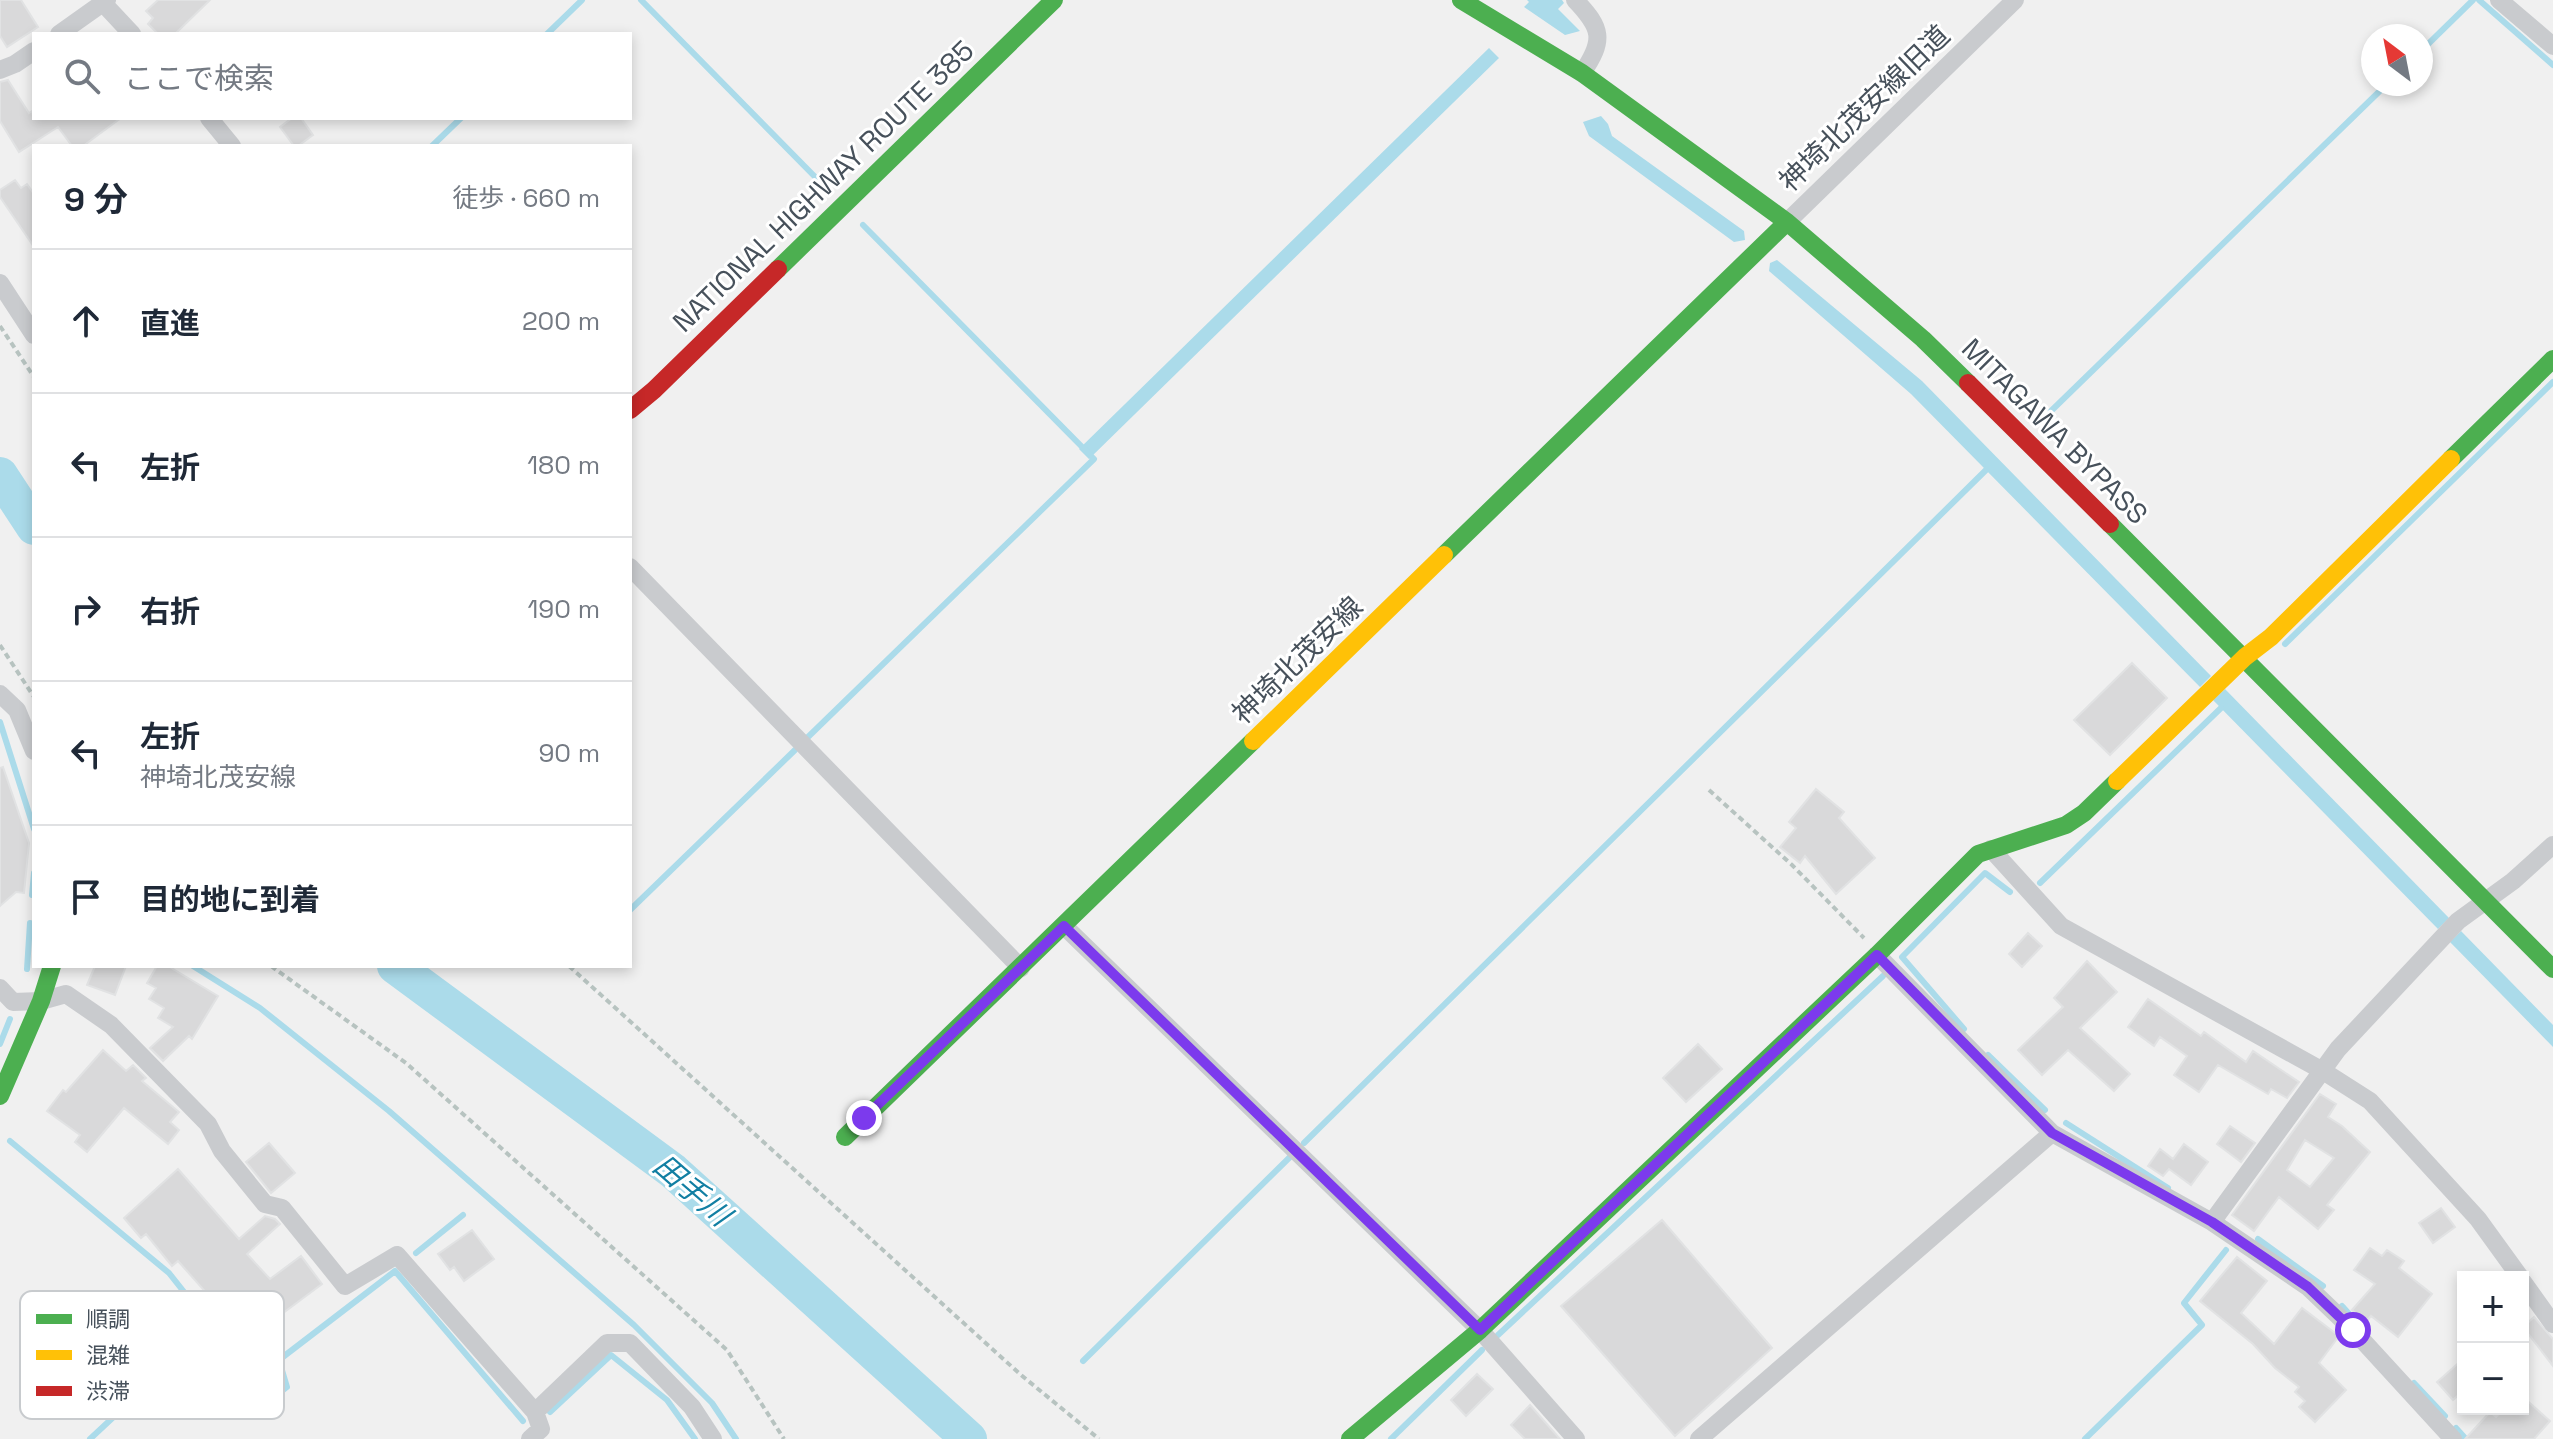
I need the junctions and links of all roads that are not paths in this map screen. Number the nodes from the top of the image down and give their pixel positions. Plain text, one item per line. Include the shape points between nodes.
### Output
1 (1054, 0) edge
2 (1461, 0) edge
3 (1575, 0) edge
4 (2015, 0) edge
5 (2499, 0) edge
6 (106, 2) edge
7 (62, 32) edge
8 (130, 32) edge
9 (2553, 46) edge
10 (32, 52) edge
11 (0, 70) edge
12 (1582, 73) junction
13 (211, 120) edge
14 (230, 144) edge
15 (1787, 222) junction
16 (0, 283) edge
17 (32, 332) edge
18 (2553, 359) edge
19 (632, 408) edge
20 (632, 569) edge
21 (2245, 657) junction
22 (0, 694) edge
23 (32, 746) edge
24 (2553, 845) edge
25 (1991, 849) junction
26 (2486, 901) junction
27 (1064, 926) junction
28 (1877, 955) junction
29 (51, 968) edge
30 (1021, 968) junction
31 (2553, 969) edge
32 (0, 988) edge
33 (41, 1001) junction
34 (2323, 1071) junction
35 (0, 1096) edge
36 (2052, 1133) junction
37 (845, 1137) dead end
38 (2212, 1222) junction
39 (2515, 1271) edge
40 (2529, 1290) edge
41 (2553, 1324) edge
42 (1480, 1330) junction
43 (535, 1412) junction
44 (530, 1439) edge
45 (713, 1439) edge
46 (1350, 1439) edge
47 (1576, 1439) edge
48 (1699, 1439) edge
49 (2453, 1439) edge

1 - 19 main road, NATIONAL HIGHWAY ROUTE 385
2 - 12 main road, MITAGAWA BYPASS
3 - 12 street via 1599,34 1595,55
4 - 15 street, 神埼北茂安線旧道
5 - 9 street
6 - 7 street
6 - 8 street
10 - 11 street
12 - 15 main road, MITAGAWA BYPASS
13 - 14 street
15 - 21 main road, MITAGAWA BYPASS via 1923,339
15 - 27 main road, 神埼北茂安線
16 - 17 street
18 - 21 main road
20 - 30 street
21 - 25 main road via 2084,813 2066,825
21 - 26 main road, MITAGAWA BYPASS
22 - 23 street via 17,710
24 - 26 street
25 - 28 main road via 1978,854
25 - 34 street via 2061,926
26 - 31 main road, MITAGAWA BYPASS
26 - 34 street via 2458,921
27 - 30 main road, 神埼北茂安線
27 - 42 street
28 - 36 street
28 - 42 main road
29 - 33 main road
30 - 37 main road, 神埼北茂安線
32 - 33 street via 13,1002
33 - 35 main road
33 - 43 street via 66,994 111,1025 208,1124 222,1151 265,1204 282,1208 345,1286 397,1255
34 - 38 street
34 - 39 street via 2370,1101 2478,1219
36 - 38 street
36 - 48 street
38 - 49 street via 2308,1287
40 - 41 street
42 - 46 main road
42 - 47 street
43 - 44 street via 541,1429
43 - 45 street via 607,1343 630,1343 692,1407

